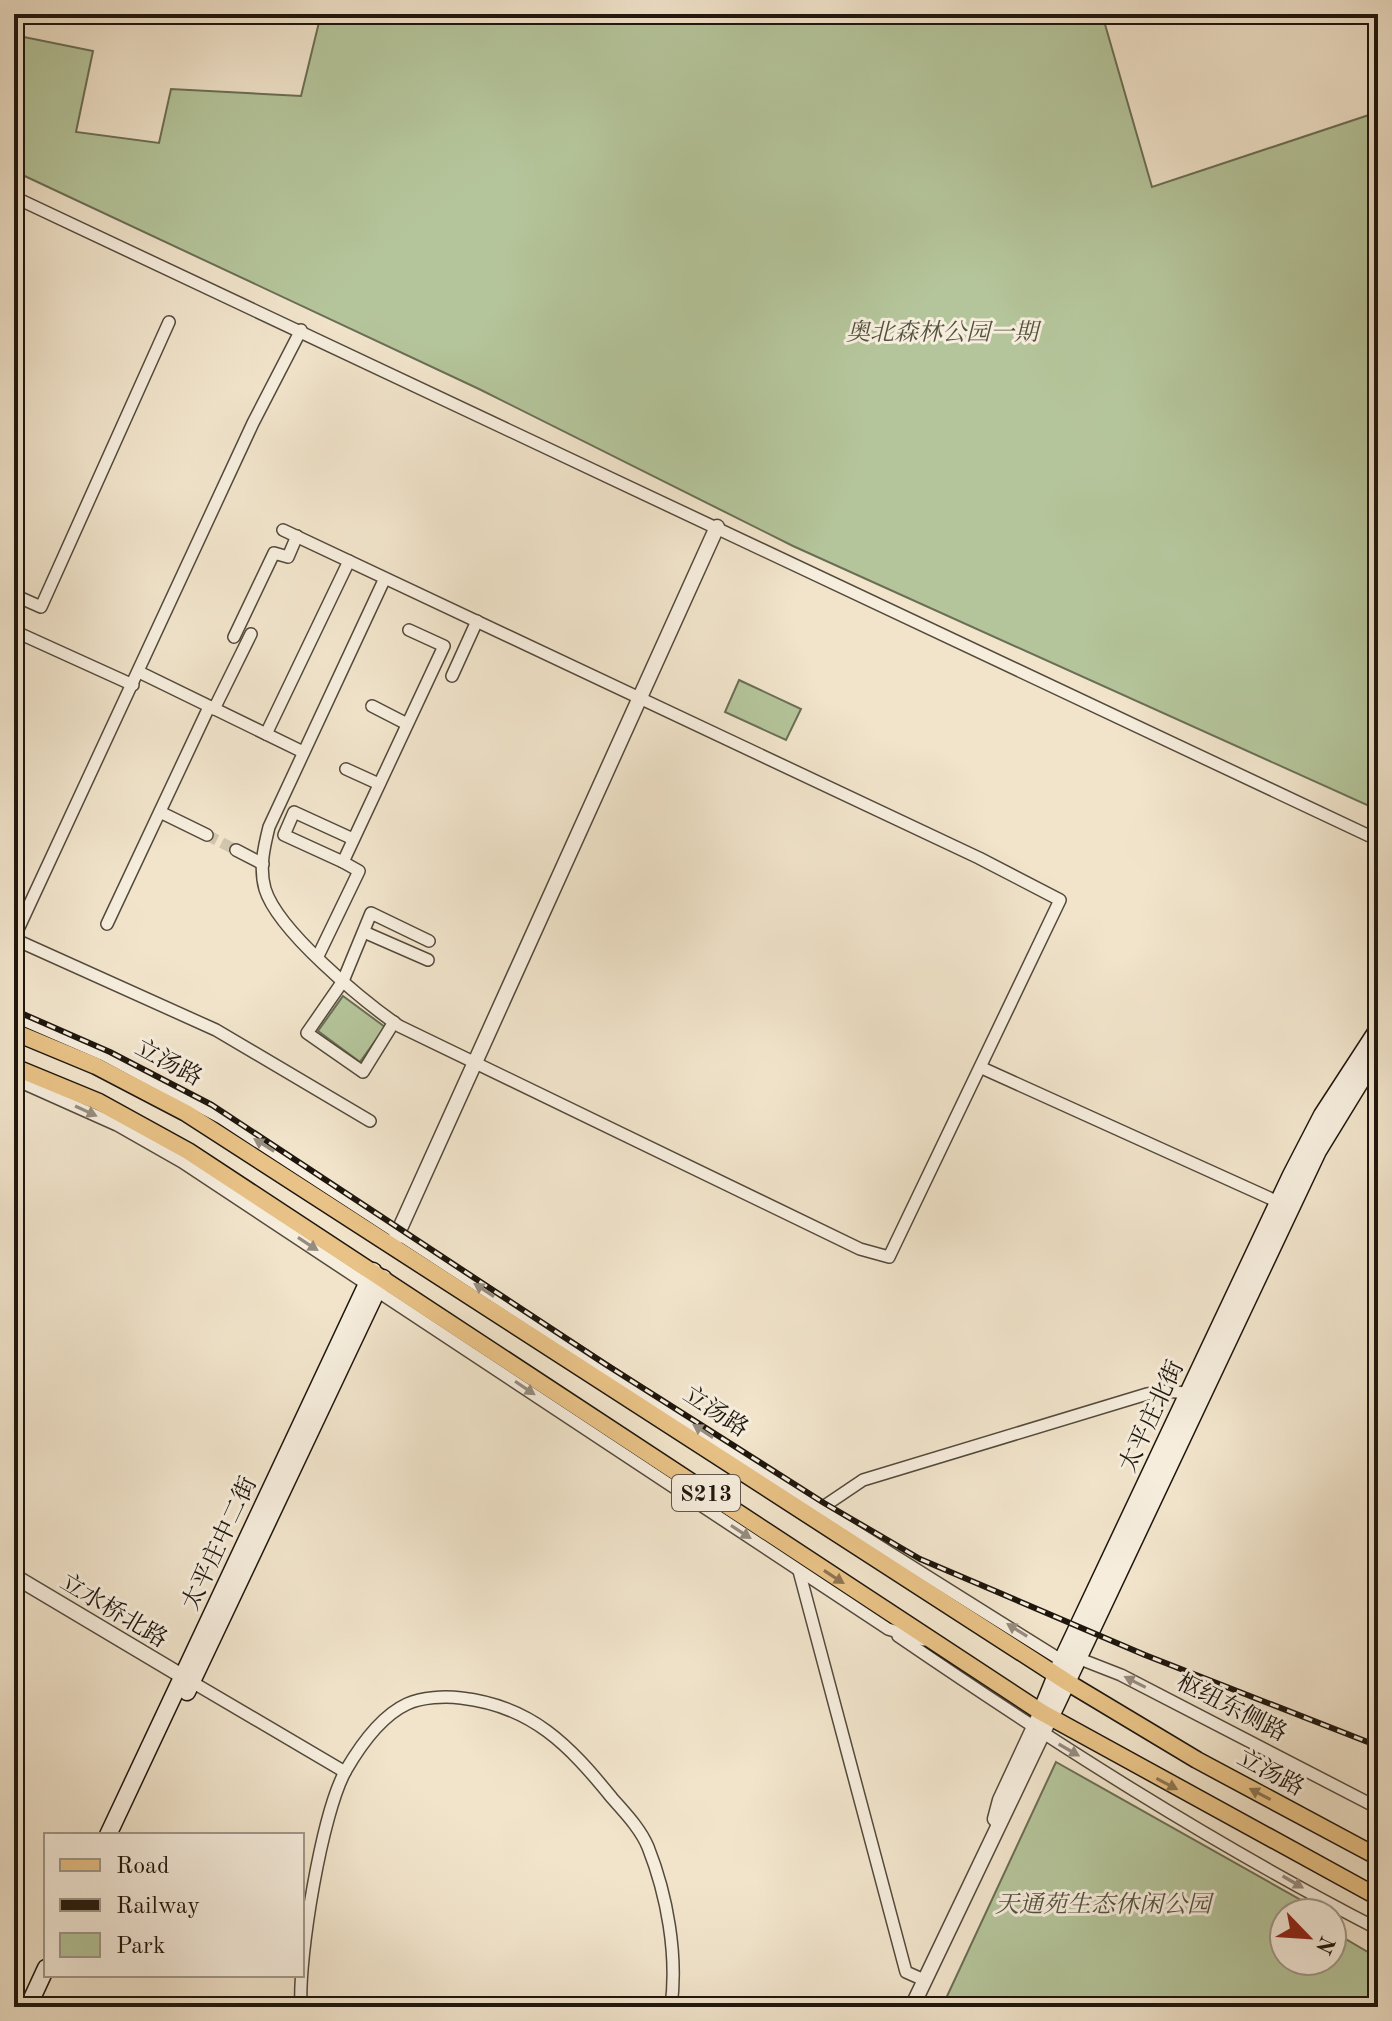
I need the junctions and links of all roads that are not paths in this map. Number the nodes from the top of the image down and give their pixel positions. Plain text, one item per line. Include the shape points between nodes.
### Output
1 (14, 197) edge
2 (169, 322) dead end
3 (301, 330) junction
4 (717, 527) junction
5 (283, 530) dead end
6 (297, 536) junction
7 (349, 561) junction
8 (385, 578) junction
9 (14, 595) edge
10 (477, 621) junction
11 (409, 630) dead end
12 (14, 631) edge
13 (251, 634) dead end
14 (234, 637) dead end
15 (139, 672) junction
16 (452, 676) dead end
17 (133, 685) junction
18 (640, 699) junction
19 (372, 706) dead end
20 (211, 708) junction
21 (407, 724) junction
22 (266, 734) junction
23 (303, 752) junction
24 (346, 769) dead end
25 (379, 784) junction
26 (160, 812) junction
27 (207, 835) tunnel mouth
28 (353, 839) junction
29 (1378, 840) edge
30 (236, 850) tunnel mouth
31 (343, 862) junction
32 (263, 864) junction
33 (107, 924) dead end
34 (364, 932) junction
35 (14, 938) edge
36 (429, 941) dead end
37 (318, 956) junction
38 (428, 960) dead end
39 (343, 981) junction
40 (14, 1016) edge
41 (394, 1022) junction
42 (1378, 1029) edge
43 (14, 1032) edge
44 (1378, 1053) edge
45 (473, 1065) junction
46 (14, 1067) edge
47 (982, 1068) junction
48 (14, 1079) edge
49 (370, 1121) dead end
50 (1284, 1204) junction
51 (395, 1240) junction
52 (375, 1280) junction
53 (1194, 1395) junction
54 (814, 1514) junction
55 (799, 1571) junction
56 (14, 1576) edge
57 (888, 1629) junction
58 (941, 1645) junction
59 (1071, 1657) junction
60 (187, 1679) junction
61 (1062, 1679) junction
62 (1046, 1715) junction
63 (1038, 1731) junction
64 (345, 1772) junction
65 (1378, 1808) edge
66 (109, 1833) edge
67 (121, 1833) edge
68 (1378, 1857) edge
69 (1378, 1897) edge
70 (1378, 1929) edge
71 (44, 1972) edge
72 (54, 1977) edge
73 (924, 1980) junction
74 (28, 2007) edge
75 (40, 2007) edge
76 (301, 2007) edge
77 (671, 2007) edge
78 (912, 2007) edge

1 - 3 street
2 - 9 street via 41,607
3 - 4 street
3 - 15 street
4 - 18 street
4 - 29 street
5 - 6 street
6 - 7 street
6 - 14 street via 288,557 274,553
7 - 8 street
7 - 22 street
8 - 10 street
8 - 23 street
10 - 16 street
10 - 18 street
11 - 21 street via 444,646
12 - 17 street
13 - 20 street
15 - 17 street
15 - 20 street
17 - 35 street
18 - 45 street
18 - 47 street via 1060,900
19 - 21 street
20 - 22 street
20 - 26 street
21 - 25 street
22 - 23 street
23 - 32 street via 269,827
24 - 25 street
25 - 28 street
26 - 27 street
26 - 33 street
28 - 31 street
28 - 31 street via 294,812 284,835
30 - 32 street
31 - 37 street via 359,871
32 - 37 street via 265,888 281,918
34 - 36 street via 371,913
34 - 38 street
34 - 39 street
35 - 49 street via 216,1030
37 - 39 street
39 - 41 street
39 - 41 street via 307,1033 363,1072
51 -> 40 street, 立汤路 / S213 via 273,1150 166,1086
41 - 45 street
42 - 50 main road, 太平庄北街 via 1322,1115
43 - 51 main road, 立汤路 / S213 via 153,1094
44 - 50 main road, 太平庄北街
45 - 47 street via 860,1249 889,1257
45 - 51 street
46 - 52 main road, S213 via 99,1102 188,1151
47 - 50 street
48 -> 52 street, S213 via 117,1125
50 - 53 main road, 太平庄北街
54 -> 51 main road, 立汤路 / S213
52 -> 55 street, S213
52 -> 58 main road, S213
52 - 60 main road, 太平庄中二街
53 - 54 street via 1147,1394 863,1480
53 - 59 main road, 太平庄北街
59 -> 54 street, 立汤路 / S213
54 - 61 main road, 立汤路 / S213
55 - 57 street, S213
55 - 73 street via 906,1972
56 - 60 street, 立水桥北路
57 - 58 street, S213
57 - 63 street
58 - 62 main road, S213
59 - 61 main road, 太平庄北街
65 -> 59 street, 枢纽东侧路 via 1121,1675
60 - 64 street
60 - 66 main road, 太平庄中二街
60 - 67 main road, 太平庄中二街
61 - 62 main road, 太平庄北街
68 -> 61 main road, 立汤路 / S213 via 1197,1760
62 - 63 street, 太平庄北街
62 -> 69 main road, S213
63 -> 70 street via 1180,1820
63 - 73 street, 太平庄北街
64 - 76 street via 319,1860
64 - 77 street via 371,1733 407,1703 446,1696 495,1702 554,1736 594,1776 648,1847 663,1899 675,1976
71 - 74 main road
72 - 75 main road
73 - 78 street, 太平庄北街

